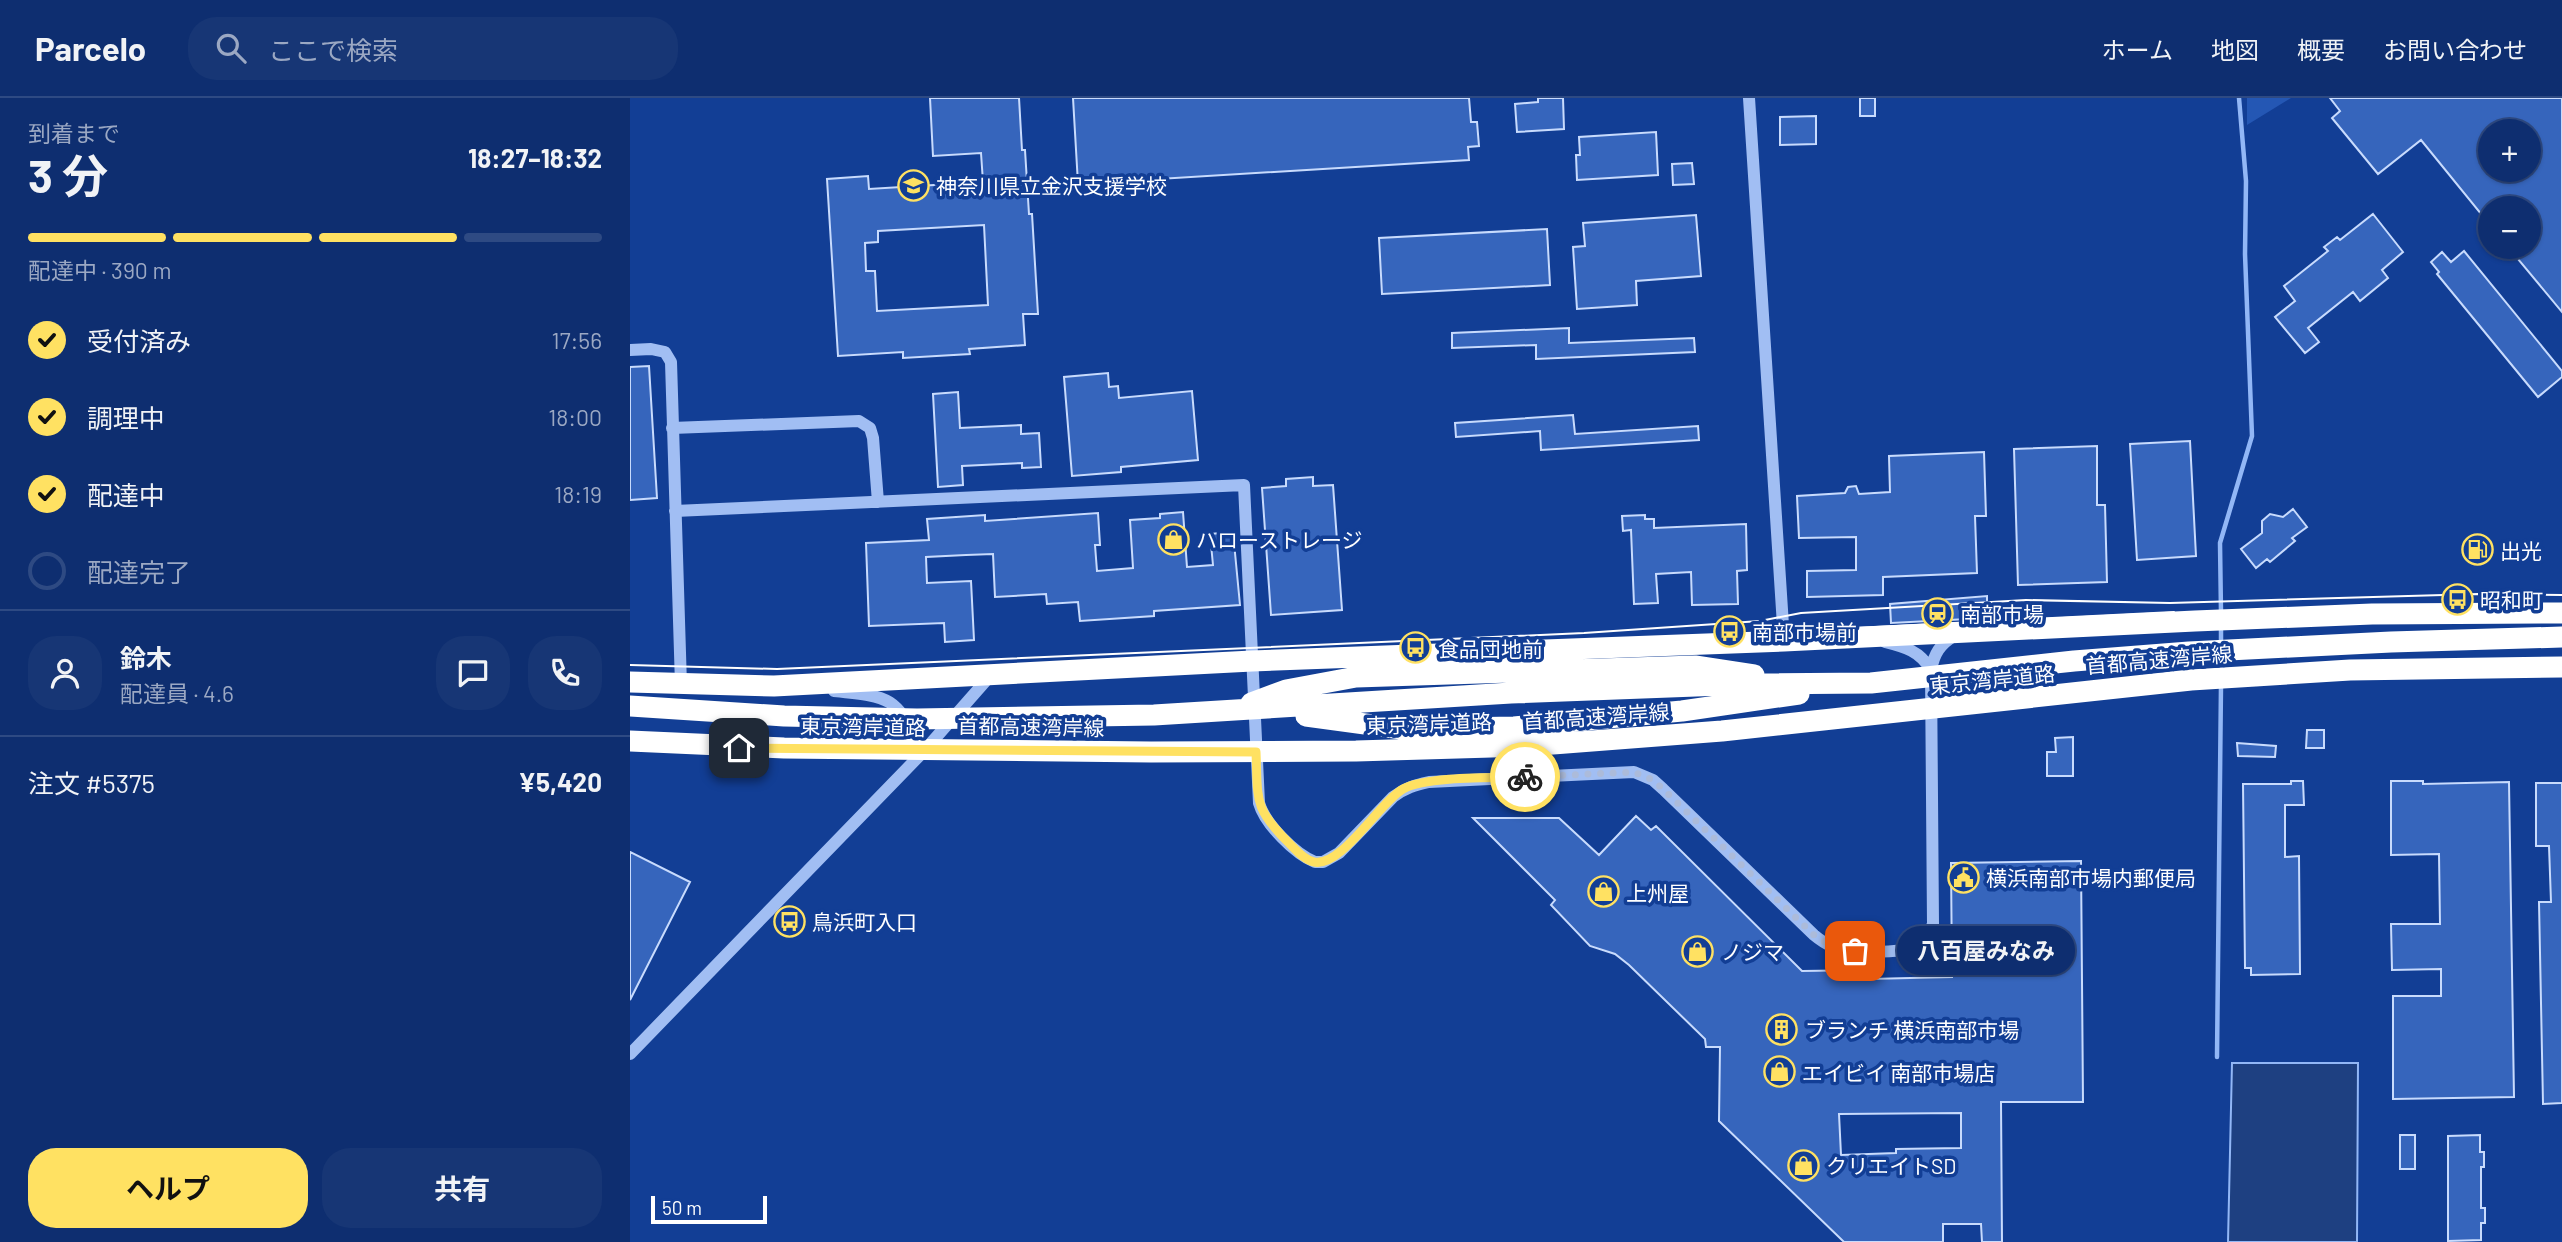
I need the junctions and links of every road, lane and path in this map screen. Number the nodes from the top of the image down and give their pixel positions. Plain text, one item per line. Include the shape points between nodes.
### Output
1 (1749, 98) edge
2 (630, 350) edge
3 (672, 428) junction
4 (878, 502) junction
5 (675, 511) junction
6 (2562, 613) edge
7 (1963, 631) junction
8 (1862, 636) junction
9 (2562, 637) edge
10 (1784, 641) junction
11 (1252, 661) junction
12 (2562, 667) edge
13 (2473, 669) junction
14 (1931, 670) junction
15 (990, 676) junction
16 (2562, 679) edge
17 (630, 682) edge
18 (681, 685) junction
19 (1742, 685) junction
20 (774, 686) junction
21 (1815, 687) junction
22 (1246, 705) junction
23 (630, 706) edge
24 (1930, 710) junction
25 (1206, 713) junction
26 (1288, 713) junction
27 (1172, 714) junction
28 (630, 743) edge
29 (924, 751) junction
30 (1256, 752) junction
31 (630, 1054) edge

1 - 10 street
2 - 3 street via 666,352 671,362
3 - 4 street via 859,421 870,428 873,438
3 - 5 street
4 - 5 street
4 - 11 street via 1244,485
5 - 18 street
6 - 7 highway, 東京湾岸道路 via 2372,614
7 - 8 highway, 東京湾岸道路
7 - 14 street via 1940,646
8 - 10 highway, 東京湾岸道路
8 - 14 street via 1906,647 1920,655
9 - 21 highway, 首都高速湾岸線 via 2189,652
10 - 11 highway, 東京湾岸道路
11 - 15 highway, 東京湾岸道路
11 - 30 street
12 - 13 highway, 首都高速湾岸線
13 - 16 highway
13 - 28 highway, 首都高速湾岸線 via 2350,670 2191,680 1722,731 1527,746 1151,752
14 - 24 street
15 - 20 highway, 東京湾岸道路
15 - 29 street
16 - 24 highway, 東京湾岸道路 via 2437,674 2280,679
17 - 18 highway, 東京湾岸道路
18 - 20 highway, 東京湾岸道路
19 - 21 highway, 首都高速湾岸線
19 - 22 highway via 1645,675 1357,690
19 - 25 highway, 首都高速湾岸線
19 - 26 highway via 1677,695 1394,712
20 - 29 street via 884,698 900,709
21 - 22 highway via 1695,666 1482,671 1356,677 1286,690
21 - 26 highway via 1682,711 1514,727 1402,729
22 - 25 highway
23 - 27 highway, 首都高速湾岸線 via 903,718
24 - 30 highway, 東京湾岸道路 via 1773,727 1529,744
24 - 30 street via 1934,913 1929,934 1906,949 1855,951 1823,942 1653,780 1634,772 1416,785 1393,797 1339,853 1315,862 1301,855 1262,811
25 - 27 highway, 首都高速湾岸線
26 - 27 highway
28 - 29 highway, 東京湾岸道路
29 - 30 highway, 東京湾岸道路
29 - 31 street

